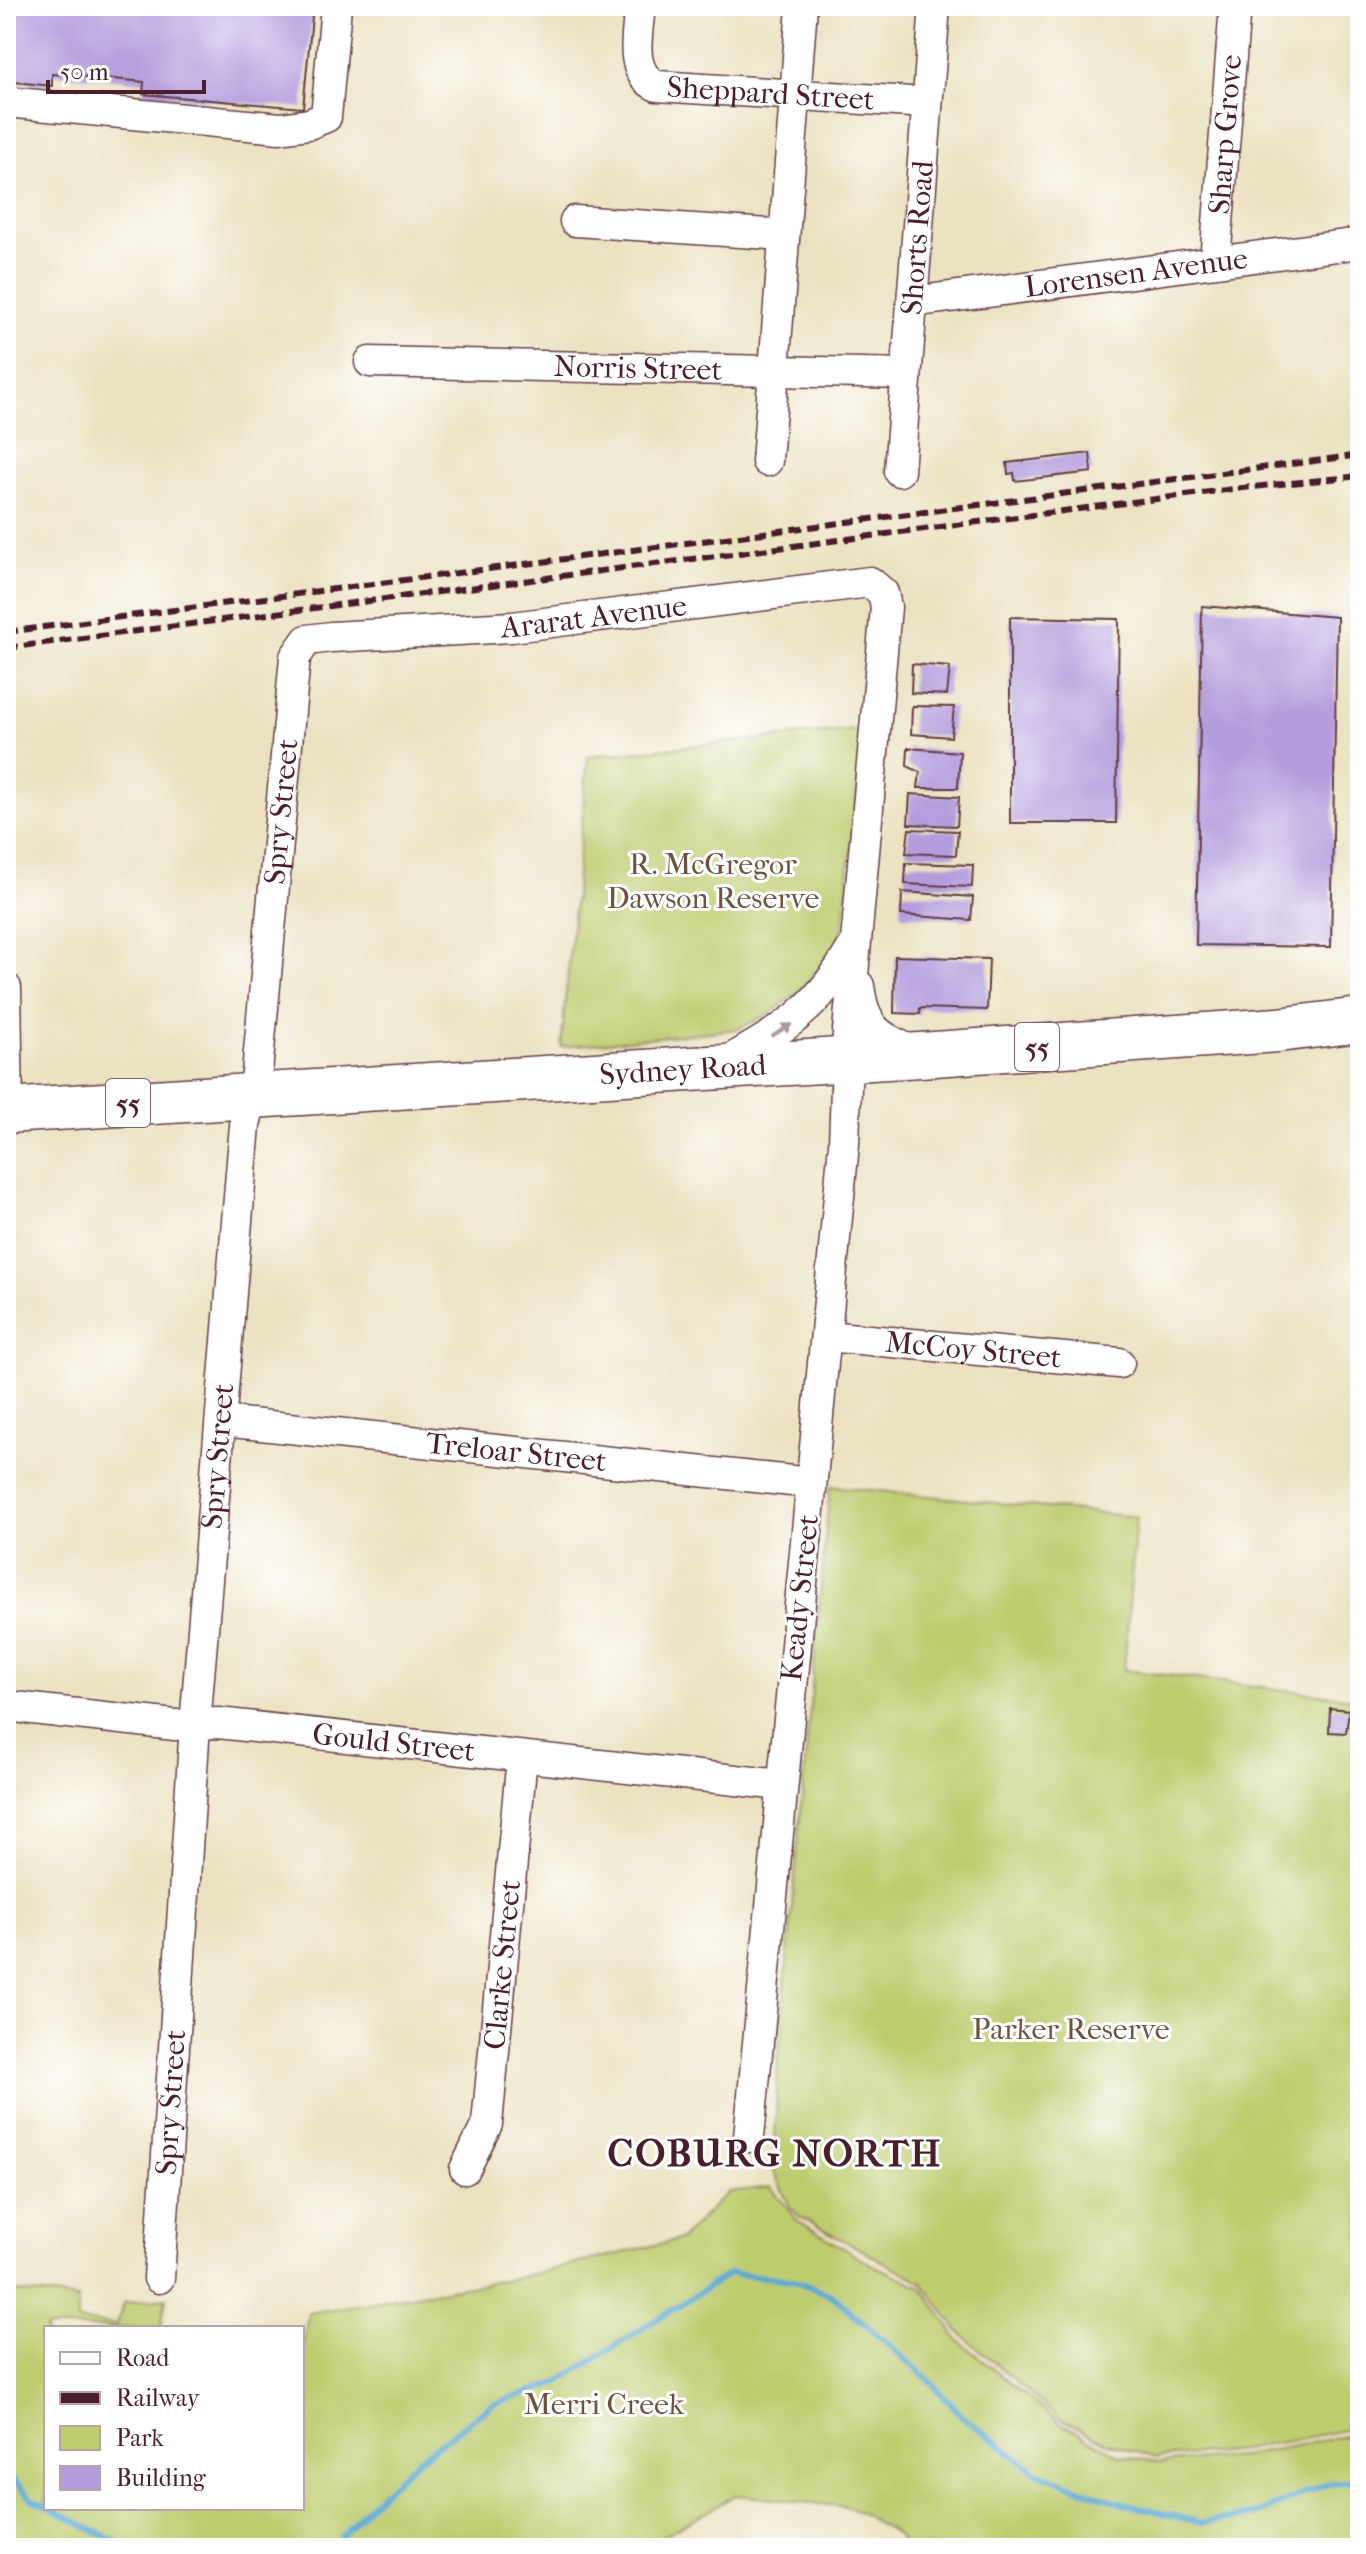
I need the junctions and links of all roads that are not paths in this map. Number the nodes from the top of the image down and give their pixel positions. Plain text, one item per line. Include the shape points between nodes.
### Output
1 (336, 6) edge
2 (640, 6) edge
3 (802, 6) edge
4 (935, 6) edge
5 (1235, 6) edge
6 (796, 95) junction
7 (6, 102) edge
8 (927, 103) junction
9 (575, 221) dead end
10 (784, 235) junction
11 (1360, 243) edge
12 (1215, 262) junction
13 (912, 302) junction
14 (370, 362) dead end
15 (774, 370) junction
16 (906, 374) junction
17 (767, 461) dead end
18 (899, 471) dead end
19 (307, 640) joint
20 (856, 951) junction
21 (6, 988) edge
22 (1360, 1020) edge
23 (920, 1055) junction
24 (847, 1059) junction
25 (714, 1068) junction
26 (251, 1096) junction
27 (7, 1111) edge
28 (826, 1336) junction
29 (1119, 1363) dead end
30 (222, 1421) junction
31 (811, 1483) junction
32 (6, 1706) edge
33 (195, 1725) junction
34 (522, 1757) junction
35 (781, 1785) junction
36 (749, 2137) dead end
37 (465, 2169) dead end
38 (159, 2278) dead end

1 - 7 street via 330,100 326,117 309,124 280,128
2 - 6 street, Sheppard Street via 639,67 650,83
3 - 6 street
4 - 8 street, Shorts Road
5 - 12 street, Sharp Grove
6 - 8 street, Sheppard Street
6 - 10 street
8 - 13 street, Shorts Road
9 - 10 street
10 - 15 street
11 - 12 street, Lorensen Avenue
12 - 13 street, Lorensen Avenue
13 - 16 street, Shorts Road
14 - 15 street, Norris Street
15 - 16 street, Norris Street
15 - 17 street
16 - 18 street, Shorts Road
19 - 20 street, Ararat Avenue via 512,627 864,582 879,588 886,607
19 - 26 street, Spry Street via 295,657
20 - 23 street via 870,1026
20 - 24 street
25 -> 20 street via 792,1024
21 - 27 street
22 - 23 highway, Sydney Road / 55
23 - 24 highway, Sydney Road / 55
24 - 25 highway, Sydney Road / 55
24 - 28 street, Keady Street
25 - 26 highway, Sydney Road / 55
26 - 27 highway, Sydney Road / 55
26 - 30 street, Spry Street
28 - 29 street, McCoy Street
28 - 31 street, Keady Street
30 - 31 street, Treloar Street
30 - 33 street, Spry Street
31 - 35 street, Keady Street
32 - 33 street, Gould Street
33 - 34 street, Gould Street via 218,1723
33 - 38 street, Spry Street
34 - 35 street, Gould Street
34 - 37 street, Clarke Street via 487,2124
35 - 36 street, Keady Street

